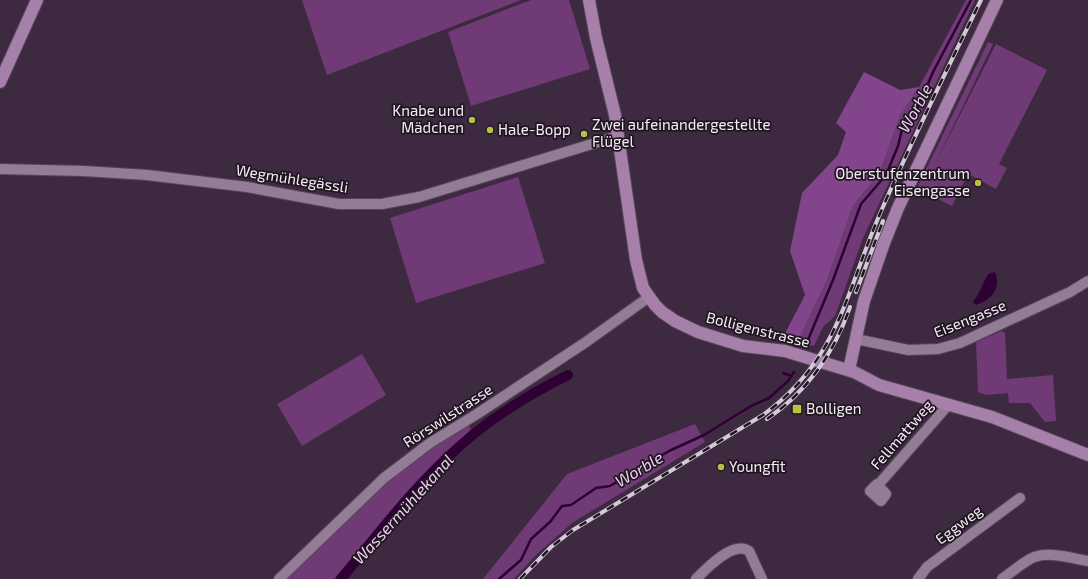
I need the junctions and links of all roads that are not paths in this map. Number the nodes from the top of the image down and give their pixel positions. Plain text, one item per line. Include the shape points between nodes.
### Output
1 (37, 0) edge
2 (589, 0) edge
3 (997, 0) edge
4 (0, 82) edge
5 (618, 136) junction
6 (0, 169) edge
7 (1088, 281) edge
8 (649, 297) junction
9 (856, 339) junction
10 (849, 370) junction
11 (949, 404) junction
12 (1088, 455) edge
13 (878, 485) dead end
14 (1020, 498) dead end
15 (1088, 561) edge
16 (279, 579) edge
17 (696, 579) edge
18 (762, 579) edge
19 (918, 579) edge
20 (1002, 579) edge

1 - 4 main road
2 - 5 main road, Bolligenstrasse
3 - 9 main road via 898,208 864,301
5 - 6 street, Wegmühlegässli via 419,197 382,204 339,204 247,187 148,175
5 - 8 main road, Bolligenstrasse via 636,260 643,288
7 - 9 street, Eisengasse via 1070,292 950,346 916,351
8 - 10 main road, Bolligenstrasse via 674,321 698,332 743,346 785,351
8 - 16 street, Rörswilstrasse via 430,443 384,478
9 - 10 main road
10 - 11 main road, Bolligenstrasse via 875,383
11 - 12 main road, Bolligenstrasse via 996,418
11 - 13 street, Fellmattweg
14 - 19 street, Eggweg via 927,568
15 - 20 street via 1038,556 1031,558
17 - 18 street via 723,554 743,548 748,551

